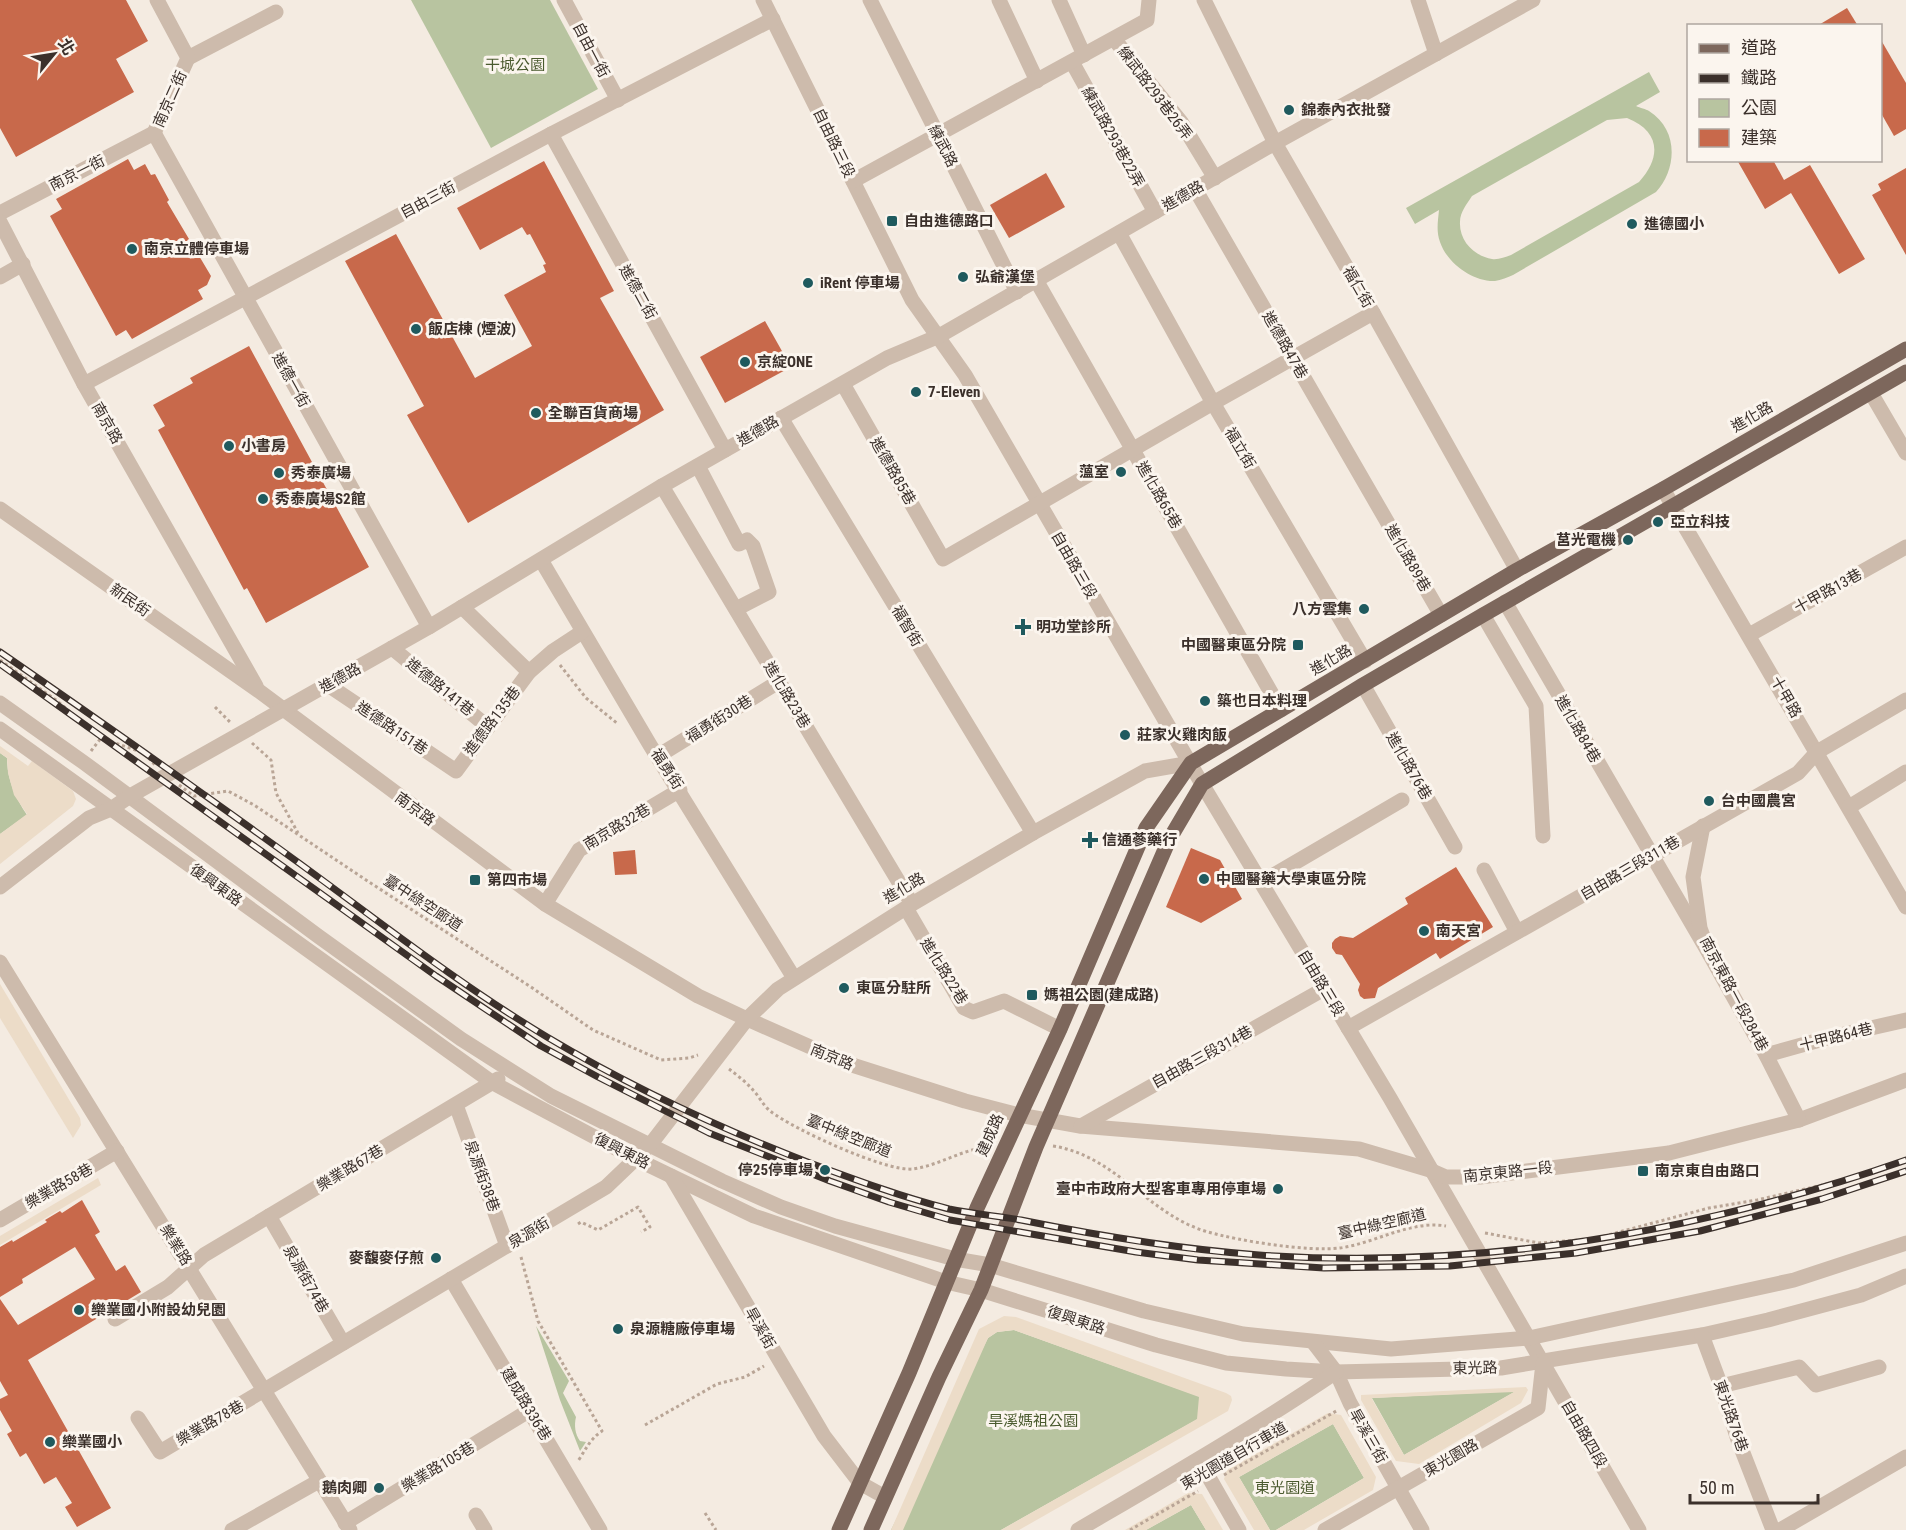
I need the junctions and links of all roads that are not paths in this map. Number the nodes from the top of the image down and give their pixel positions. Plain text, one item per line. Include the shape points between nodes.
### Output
1 (157, 0) edge
2 (564, 0) edge
3 (763, 0) edge
4 (870, 0) edge
5 (999, 0) edge
6 (1059, 0) edge
7 (1149, 0) edge
8 (1204, 0) edge
9 (1418, 0) edge
10 (1533, 0) edge
11 (276, 12) dead end
12 (773, 20) junction
13 (1114, 39) junction
14 (1436, 54) junction
15 (188, 58) junction
16 (1078, 59) junction
17 (1037, 81) junction
18 (618, 100) junction
19 (154, 133) junction
20 (551, 134) junction
21 (937, 135) junction
22 (1275, 143) junction
23 (1215, 178) junction
24 (853, 181) junction
25 (1195, 189) junction
26 (1155, 212) junction
27 (0, 213) edge
28 (0, 222) edge
29 (1119, 233) junction
30 (23, 264) junction
31 (0, 277) edge
32 (1036, 280) junction
33 (1017, 292) junction
34 (245, 298) junction
35 (1373, 313) junction
36 (939, 336) junction
37 (1906, 349) edge
38 (1292, 358) junction
39 (1906, 372) edge
40 (84, 384) junction
41 (843, 384) junction
42 (1871, 393) junction
43 (1213, 403) junction
44 (781, 418) junction
45 (1133, 449) junction
46 (725, 450) junction
47 (1906, 453) edge
48 (698, 466) junction
49 (662, 486) junction
50 (1664, 489) junction
51 (1375, 501) joint
52 (1038, 504) junction
53 (1673, 506) junction
54 (0, 509) edge
55 (1906, 547) edge
56 (540, 560) junction
57 (1517, 570) junction
58 (1505, 602) junction
59 (462, 606) junction
60 (736, 609) junction
61 (1441, 615) junction
62 (1483, 615) junction
63 (429, 627) junction
64 (582, 632) junction
65 (1749, 635) junction
66 (392, 648) junction
67 (1365, 661) junction
68 (529, 672) junction
69 (780, 681) junction
70 (328, 684) junction
71 (1363, 685) junction
72 (259, 691) junction
73 (1906, 700) edge
74 (0, 703) edge
75 (283, 708) junction
76 (1281, 710) junction
77 (488, 727) junction
78 (0, 729) edge
79 (1817, 752) junction
80 (658, 756) junction
81 (1191, 763) junction
82 (456, 771) joint
83 (1905, 774) edge
84 (1202, 784) junction
85 (680, 790) junction
86 (130, 796) junction
87 (1402, 800) dead end
88 (1849, 807) junction
89 (111, 809) junction
90 (1703, 826) junction
91 (1033, 833) junction
92 (1542, 836) dead end
93 (1455, 848) dead end
94 (1652, 856) junction
95 (1485, 870) dead end
96 (1262, 882) junction
97 (0, 887) edge
98 (544, 904) junction
99 (909, 906) junction
100 (1906, 907) edge
101 (1517, 932) junction
102 (1710, 955) junction
103 (0, 962) edge
104 (794, 978) junction
105 (1324, 989) junction
106 (747, 1019) junction
107 (1906, 1020) edge
108 (1348, 1028) junction
109 (1060, 1029) junction
110 (1766, 1055) junction
111 (509, 1069) junction
112 (1906, 1080) edge
113 (493, 1083) junction
114 (456, 1106) junction
115 (1019, 1115) junction
116 (1049, 1120) junction
117 (1799, 1120) junction
118 (1074, 1125) junction
119 (650, 1145) junction
120 (117, 1151) junction
121 (636, 1159) junction
122 (1430, 1170) junction
123 (670, 1176) junction
124 (269, 1216) junction
125 (0, 1220) edge
126 (1906, 1242) edge
127 (507, 1246) junction
128 (955, 1259) junction
129 (990, 1265) junction
130 (189, 1266) junction
131 (1906, 1276) edge
132 (451, 1279) junction
133 (946, 1282) junction
134 (981, 1290) junction
135 (115, 1319) dead end
136 (1702, 1335) junction
137 (1529, 1338) junction
138 (1313, 1342) junction
139 (343, 1343) junction
140 (1543, 1363) junction
141 (1879, 1367) dead end
142 (1336, 1372) junction
143 (1721, 1386) junction
144 (264, 1391) junction
145 (530, 1410) junction
146 (138, 1418) dead end
147 (1906, 1457) edge
148 (1198, 1460) junction
149 (319, 1481) junction
150 (860, 1484) junction
151 (1398, 1488) junction
152 (885, 1497) junction
153 (476, 1515) dead end
154 (348, 1526) edge
155 (598, 1529) edge
156 (232, 1530) edge
157 (485, 1530) edge
158 (839, 1530) edge
159 (871, 1530) edge
160 (1078, 1530) edge
161 (1239, 1530) edge
162 (1324, 1530) edge
163 (1422, 1530) edge
164 (1639, 1530) edge
165 (1773, 1530) edge
166 (1780, 1530) edge

1 - 15 street, 南京二街
2 - 18 street, 自由一街
3 - 12 street, 自由路三段
4 - 21 street, 練武路
5 - 17 street
6 - 16 street, 練武路293巷22弄
7 - 13 street via 1147,20
8 - 22 street, 福仁街
9 - 14 street
10 - 14 street, 進德路
11 - 15 street
12 - 18 street, 自由三街
12 - 24 street, 自由路三段
13 - 16 street
13 - 23 street, 練武路293巷26弄 via 1181,122
14 - 22 street, 進德路
15 - 19 street, 南京二街
16 - 17 street
16 - 26 street, 練武路293巷22弄
17 - 21 street
18 - 20 street, 自由三街
19 - 27 street, 南京一街
19 - 34 street, 進德一街
20 - 34 street, 自由三街
20 - 46 street, 進德二街
21 - 24 street
21 - 33 street, 練武路
22 - 23 street, 進德路
22 - 35 street, 福仁街
23 - 25 street, 進德路
24 - 36 street, 自由路三段 via 912,300
25 - 26 street, 進德路
25 - 38 street, 進德路47巷
26 - 29 street, 進德路
28 - 30 street, 南京路
29 - 32 street, 進德路
29 - 43 street, 福立街
30 - 31 street
30 - 40 street, 南京路
32 - 33 street, 進德路
32 - 45 street, 進化路65巷
33 - 36 street, 進德路
34 - 40 street, 自由三街
34 - 63 street, 進德一街
35 - 38 street
35 - 57 street, 福仁街
36 - 41 street, 進德路 via 887,358
36 - 52 street, 自由路三段
37 - 50 main road, 進化路
38 - 43 street
38 - 51 street, 進德路47巷
39 - 42 main road
40 - 72 street, 南京路
41 - 44 street, 進德路
41 - 52 street, 進德路85巷 via 943,559
42 - 47 street
42 - 53 main road
43 - 45 street
43 - 67 street, 福立街
44 - 46 street, 進德路
44 - 91 street, 福智街
45 - 52 street
45 - 76 street, 進化路65巷
46 - 48 street, 進德路
48 - 49 street, 進德路
48 - 60 street via 739,544 747,540 753,546 769,592
49 - 56 street, 進德路
49 - 60 street, 進化路23巷
50 - 53 street, 十甲路
50 - 57 main road, 進化路
51 - 61 street, 進化路89巷
52 - 81 street, 自由路三段
53 - 58 main road
53 - 65 street, 十甲路
54 - 72 street, 新民街
55 - 65 street, 十甲路13巷
56 - 59 street, 進德路
56 - 64 street, 福勇街
57 - 61 main road, 進化路
58 - 62 main road
58 - 94 street, 進化路84巷
59 - 63 street, 進德路
59 - 68 street, 進德路135巷
60 - 69 street, 進化路23巷
61 - 67 main road, 進化路
62 - 71 main road
62 - 92 street, 進化路84巷 via 1536,706
63 - 66 street, 進德路
64 - 68 street, 進德路135巷
64 - 80 street, 福勇街
65 - 79 street, 十甲路
66 - 70 street, 進德路
66 - 77 street, 進德路141巷
67 - 76 main road, 進化路
68 - 77 street, 進德路135巷
69 - 80 street, 福勇街30巷
69 - 99 street, 進化路23巷
70 - 75 street, 進德路
70 - 82 street, 進德路151巷
71 - 84 main road
71 - 93 street, 進化路76巷
72 - 75 street, 南京路
73 - 79 street, 自由路三段311巷
74 - 86 street, 復興東路
75 - 86 street, 進德路
75 - 98 street, 南京路
76 - 81 main road, 進化路
77 - 82 street, 進德路135巷
78 - 89 street, 復興東路
79 - 88 street, 十甲路
79 - 90 street, 自由路三段311巷 via 1798,773
80 - 85 street, 福勇街
81 - 84 street, 自由路三段
81 - 91 street, 進化路 via 1145,771
81 - 109 main road, 建成路 via 1146,828
83 - 88 street
84 - 96 street, 自由路三段
84 - 116 main road via 1169,840
85 - 98 street, 南京路32巷 via 579,849
85 - 104 street, 福勇街
86 - 89 street, 進德路
86 - 111 street, 復興東路 via 461,1039
87 - 96 street
88 - 100 street, 十甲路
89 - 97 street, 進德路 via 89,818
89 - 113 street, 復興東路
90 - 94 street, 自由路三段311巷
90 - 102 street, 南京東路一段284巷 via 1693,877 1700,928
91 - 99 street, 進化路
94 - 101 street, 自由路三段311巷
94 - 102 street, 進化路84巷
95 - 101 street
96 - 105 street, 自由路三段
98 - 106 street, 南京路 via 681,986
99 - 104 street, 進化路
99 - 109 street, 進化路22巷 via 964,1008 974,1012 1004,1001
101 - 108 street, 自由路三段311巷
102 - 110 street, 南京東路一段284巷
103 - 120 street, 樂業路
104 - 106 street, 進化路
105 - 108 street, 自由路三段
105 - 118 street, 自由路三段314巷
106 - 115 street, 南京路 via 849,1064
106 - 119 street, 泉源街
107 - 110 street, 十甲路64巷
108 - 122 street, 自由路三段
109 - 115 main road, 建成路
110 - 117 street, 南京東路一段284巷
111 - 113 street, 樂業路67巷
111 - 119 street, 復興東路 via 551,1096
112 - 117 street, 南京東路一段
113 - 114 street, 樂業路67巷
113 - 121 street, 復興東路
114 - 124 street, 樂業路67巷
114 - 127 street, 泉源街38巷
115 - 116 street, 南京路
115 - 128 main road, 建成路
116 - 118 street, 南京路
116 - 129 main road
117 - 122 street, 南京東路一段 via 1669,1153 1480,1177 1446,1177
118 - 122 street, 南京東路一段 via 1359,1149
119 - 121 street, 泉源街
119 - 123 street, 旱溪街
119 - 128 street, 復興東路 via 782,1207
120 - 125 street, 樂業路58巷
120 - 130 street, 樂業路
121 - 123 street, 復興東路
121 - 127 street, 泉源街 via 606,1187
122 - 137 street, 自由路三段
123 - 133 street, 復興東路 via 754,1216
123 - 150 street, 旱溪街 via 824,1436
124 - 130 street, 樂業路67巷
124 - 139 street, 泉源街74巷
126 - 137 street, 東光路 via 1794,1280
127 - 132 street, 泉源街
128 - 129 street, 復興東路
128 - 133 main road, 建成路
129 - 134 main road
129 - 138 street, 復興東路 via 1144,1311 1243,1334
130 - 135 street, 樂業路67巷 via 168,1287
130 - 144 street, 樂業路
131 - 136 street, 東光路 via 1861,1295
132 - 139 street, 泉源街
132 - 145 street, 建成路336巷
133 - 134 street, 復興東路
133 - 150 main road, 建成路
134 - 142 street, 復興東路 via 1226,1363
134 - 152 main road
136 - 140 street, 東光路
136 - 143 street, 東光路76巷
137 - 138 street, 東光路 via 1391,1349
137 - 140 street, 自由路四段
138 - 142 street, 旱溪三街
139 - 144 street, 泉源街
140 - 142 street, 東光路 via 1501,1368
140 - 151 street, 東光園路 via 1538,1408
140 - 164 street, 自由路四段
141 - 143 street via 1816,1385 1798,1367
142 - 148 street
142 - 151 street, 旱溪三街
143 - 165 street, 東光路76巷
144 - 146 street, 樂業路78巷 via 160,1452
144 - 149 street, 樂業路
145 - 154 street, 樂業路105巷
145 - 155 street, 建成路336巷
147 - 166 street
148 - 160 street
148 - 161 street
149 - 154 street, 樂業路
149 - 156 street
150 - 152 street, 旱溪街
150 - 158 main road, 建成路
151 - 162 street, 東光園路
151 - 163 street, 旱溪三街
152 - 159 main road
153 - 157 street

